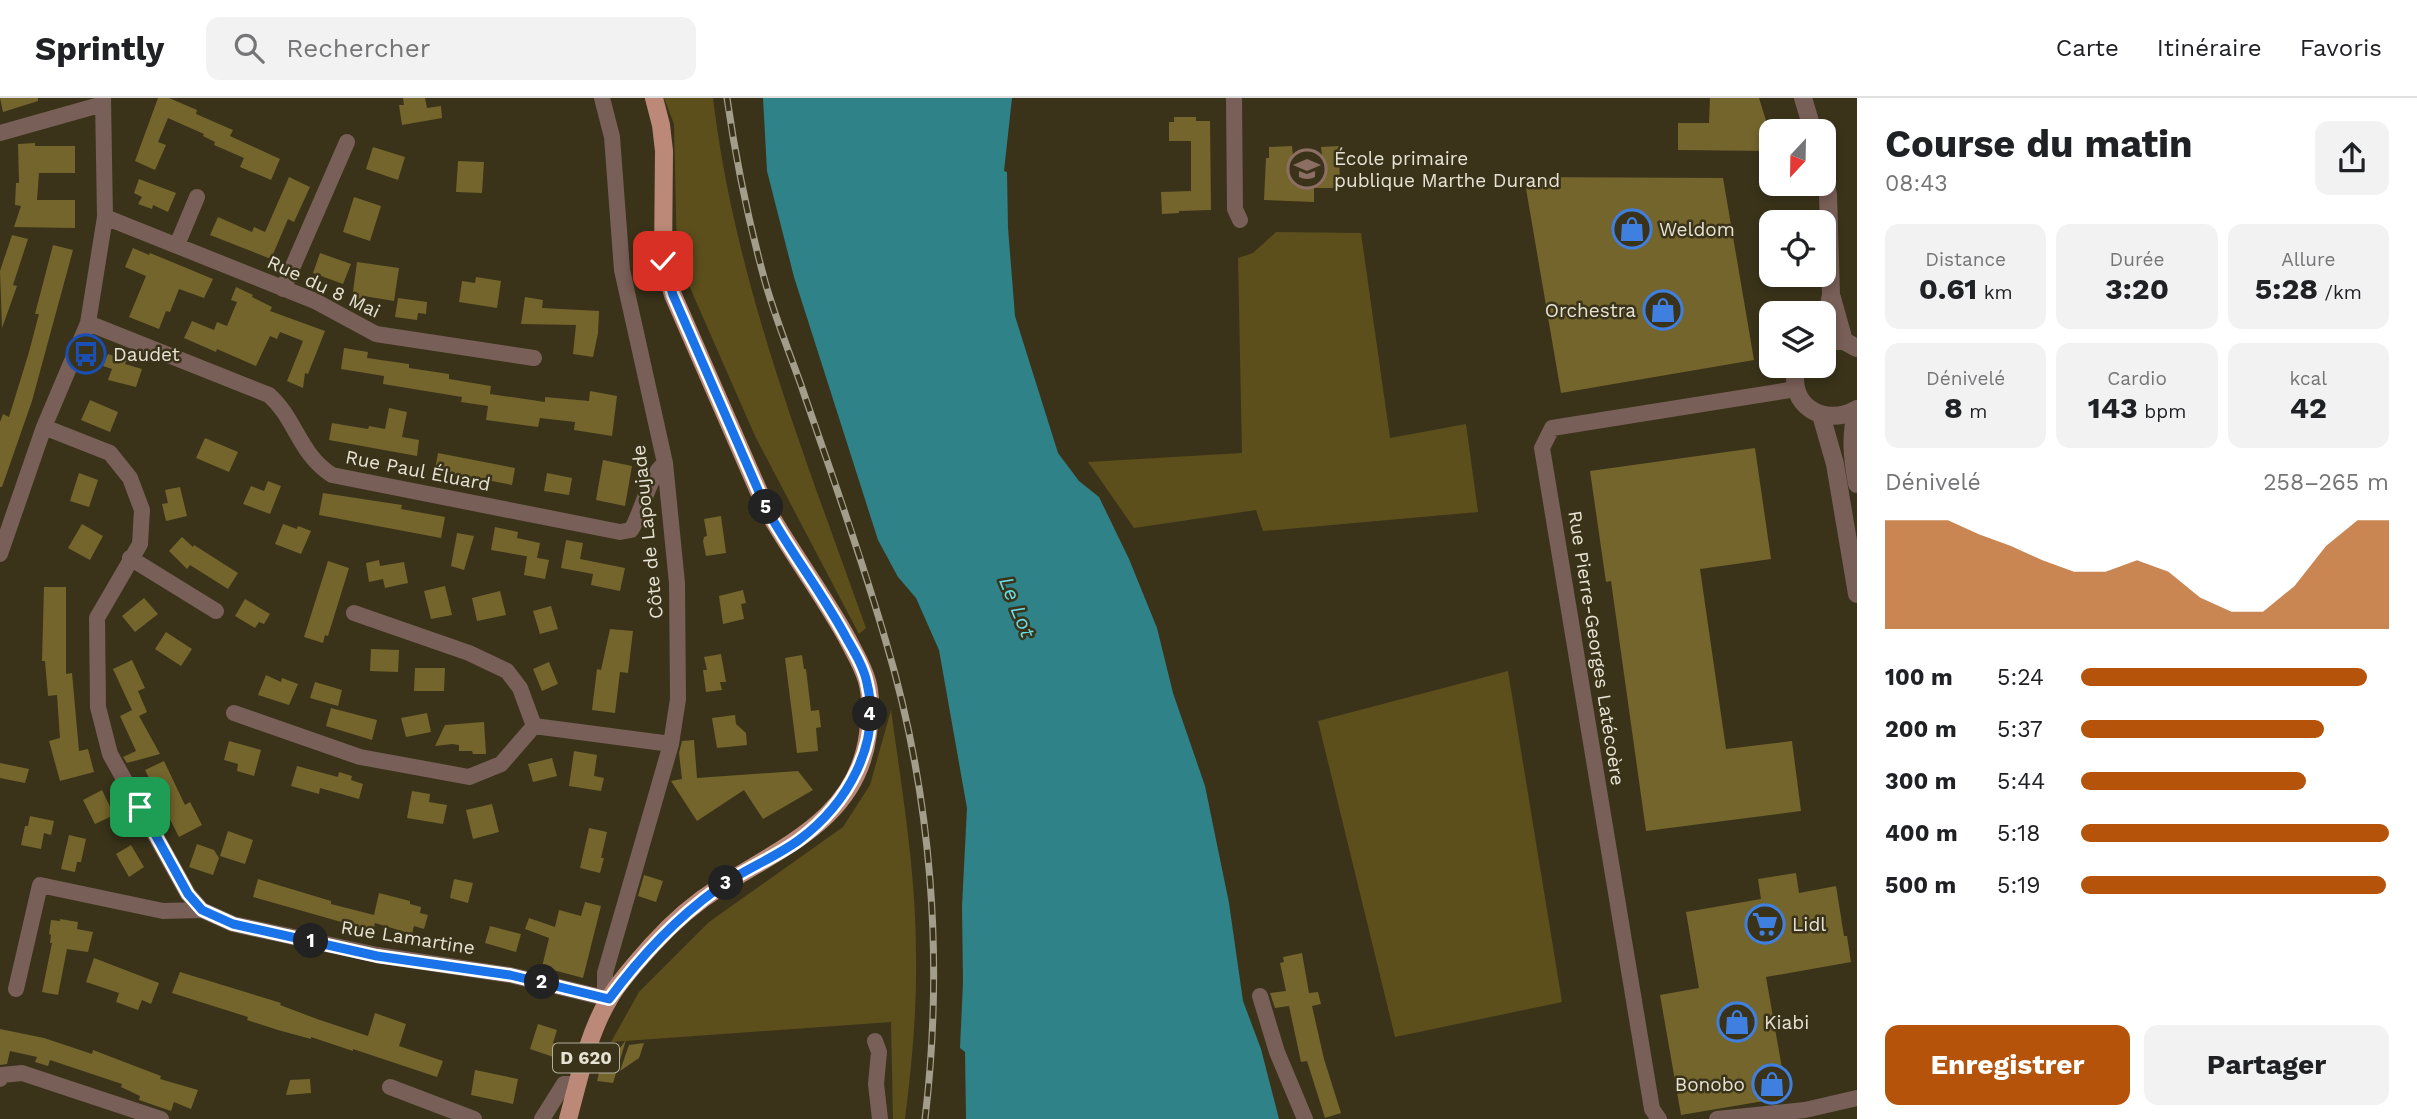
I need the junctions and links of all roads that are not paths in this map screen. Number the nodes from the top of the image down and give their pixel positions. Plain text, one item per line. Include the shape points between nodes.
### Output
1 (602, 98) edge
2 (654, 98) edge
3 (1234, 98) edge
4 (1804, 98) edge
5 (103, 101) edge
6 (1810, 119) edge
7 (0, 133) edge
8 (347, 142) dead end
9 (1828, 196) edge
10 (197, 197) dead end
11 (105, 216) junction
12 (1240, 220) dead end
13 (177, 246) junction
14 (284, 289) junction
15 (1830, 295) junction
16 (1829, 301) edge
17 (88, 323) junction
18 (1851, 344) edge
19 (534, 358) dead end
20 (1794, 378) edge
21 (1796, 388) junction
22 (1857, 409) edge
23 (1821, 415) junction
24 (44, 428) junction
25 (665, 463) junction
26 (1857, 484) edge
27 (0, 554) edge
28 (131, 558) junction
29 (1857, 594) edge
30 (216, 611) dead end
31 (354, 613) dead end
32 (234, 713) dead end
33 (534, 726) junction
34 (671, 744) junction
35 (202, 910) junction
36 (16, 989) dead end
37 (1260, 996) dead end
38 (609, 999) junction
39 (875, 1041) dead end
40 (0, 1079) edge
41 (578, 1084) junction
42 (390, 1087) dead end
43 (1857, 1098) edge
44 (161, 1119) edge
45 (474, 1119) edge
46 (542, 1119) edge
47 (568, 1119) edge
48 (880, 1119) edge
49 (1305, 1119) edge
50 (1659, 1119) edge
51 (1717, 1119) edge

1 - 25 street, Côte de Lapoujade via 612,137 622,270
2 - 38 main road, D 620 via 664,151 663,261 673,295 766,508 854,652 867,682 871,710 856,775 836,806 799,840 687,912 654,942
3 - 12 street via 1235,209
4 - 6 street
5 - 7 street
5 - 11 street
8 - 14 street
9 - 15 street
10 - 13 street
11 - 13 street, Rue du 8 Mai
11 - 17 street
13 - 14 street, Rue du 8 Mai
14 - 19 street, Rue du 8 Mai via 376,334
15 - 16 street
15 - 18 street
17 - 24 street
17 - 25 street, Rue Paul Éluard via 269,395 281,406 307,453 332,475 620,532 631,530 639,518 657,469
20 - 21 street
21 - 23 street via 1805,405
21 - 50 street, Rue Pierre-Georges Latécoère via 1552,428 1542,448 1652,1109
22 - 23 street via 1840,416
22 - 26 street via 1851,447
23 - 29 street via 1835,464
24 - 27 street
24 - 28 street via 110,453 130,478 142,510 140,544
25 - 34 street, Côte de Lapoujade via 677,583 678,699
28 - 30 street
28 - 35 street via 97,618 97,707 110,754 188,894
31 - 33 street via 507,671 520,688
32 - 33 street via 360,757 469,777 502,764
33 - 34 street
34 - 38 street, Côte de Lapoujade via 605,973
35 - 36 street via 163,911 40,885
35 - 38 street, Rue Lamartine via 233,924 377,956 510,975
37 - 49 street
38 - 41 main road, D 620
39 - 48 street
40 - 44 street via 22,1073
41 - 46 street via 564,1084
41 - 47 main road, D 620
42 - 45 street
43 - 51 street via 1805,1110

